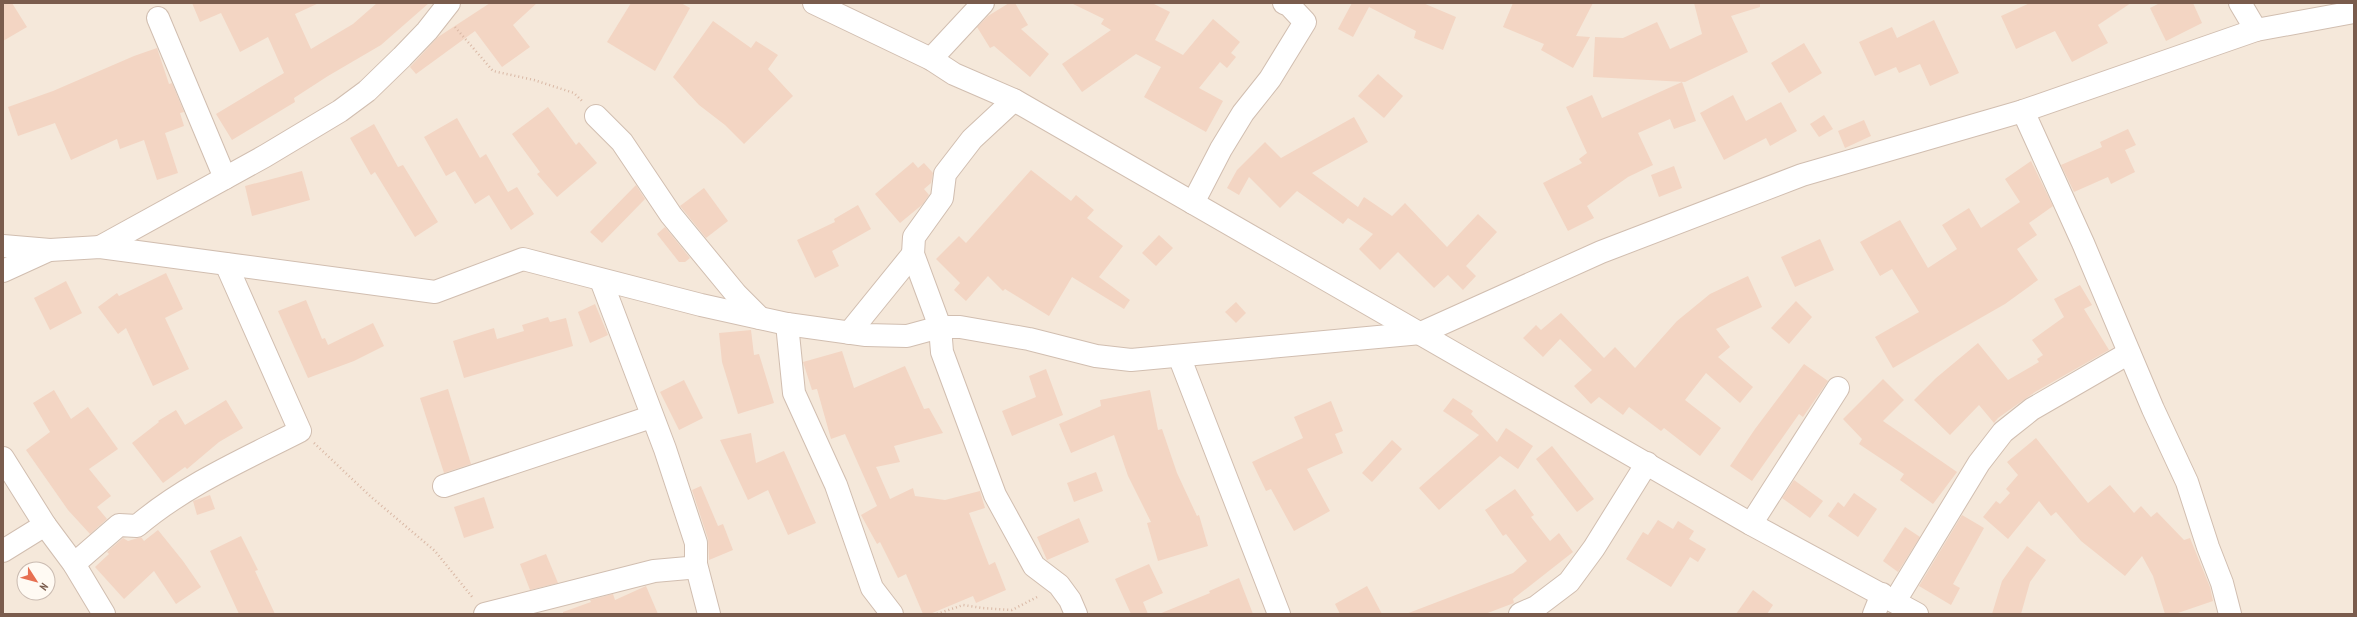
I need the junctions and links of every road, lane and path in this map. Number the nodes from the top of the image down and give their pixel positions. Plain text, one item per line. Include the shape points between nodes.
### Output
1 (814, 3) edge
2 (983, 3) edge
3 (1284, 3) edge
4 (2240, 3) edge
5 (445, 8) edge
6 (2354, 12) edge
7 (158, 18) dead end
8 (2256, 30) junction
9 (931, 59) junction
10 (1014, 100) junction
11 (2023, 110) junction
12 (596, 116) joint
13 (225, 178) junction
14 (1194, 203) junction
15 (3, 246) edge
16 (100, 247) junction
17 (50, 250) junction
18 (913, 254) junction
19 (226, 264) junction
20 (3, 271) edge
21 (601, 280) junction
22 (761, 318) junction
23 (787, 324) junction
24 (940, 327) junction
25 (849, 333) junction
26 (1422, 333) junction
27 (2129, 352) junction
28 (1179, 356) junction
29 (1838, 388) dead end
30 (651, 417) junction
31 (300, 431) junction
32 (3, 458) edge
33 (1647, 463) junction
34 (444, 486) dead end
35 (1751, 524) junction
36 (45, 525) junction
37 (3, 551) edge
38 (74, 564) junction
39 (696, 564) junction
40 (1059, 585) junction
41 (1888, 597) junction
42 (495, 612) edge
43 (104, 614) edge
44 (709, 614) edge
45 (892, 614) edge
46 (937, 614) edge
47 (1076, 614) edge
48 (1279, 614) edge
49 (1520, 614) edge
50 (1874, 614) edge
51 (1917, 614) edge
52 (2230, 614) edge

1 - 9 street
2 - 9 street
3 - 14 street via 1305,22 1270,78 1243,113 1221,149
4 - 8 street
5 - 12 path via 493,71 534,80 574,93
5 - 13 street via 427,31 367,91 340,111
6 - 8 street
7 - 13 street
8 - 11 street
9 - 10 street via 954,74
10 - 14 street
10 - 18 street via 972,139 945,174 942,198 914,237
11 - 26 street via 1802,175 1601,252
11 - 27 street
12 - 22 street via 622,142 671,215 736,294
13 - 16 street
14 - 26 street
15 - 17 street
16 - 17 street
16 - 19 street
17 - 20 street
18 - 24 street
18 - 25 street
19 - 21 street via 435,292 523,259
19 - 31 street
21 - 22 street
21 - 30 street
22 - 23 street
23 - 25 street
23 - 45 street via 794,393 836,485 872,588
24 - 25 street via 907,336
24 - 28 street via 960,327 1030,339 1096,356 1131,360
24 - 40 street via 942,352 995,495 1034,566
26 - 28 street
26 - 33 street
27 - 41 street via 2032,409 2002,432
27 - 52 street via 2187,482
28 - 48 street
29 - 35 street
30 - 34 street
30 - 39 street via 665,449 696,543
31 - 38 street via 157,509 137,526 119,525
31 - 42 path via 370,496 435,551 475,601
32 - 36 street
33 - 35 street
33 - 49 street via 1594,548 1569,582 1536,607
35 - 41 street
36 - 37 street
36 - 38 street
38 - 43 street
39 - 42 street via 688,568 654,571
39 - 44 street
40 - 46 path via 1012,610 963,605
40 - 47 street
41 - 50 street
41 - 51 street

